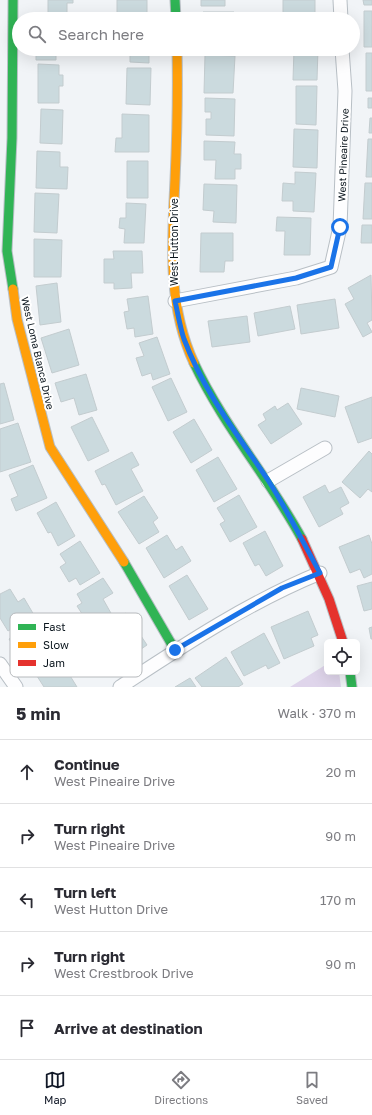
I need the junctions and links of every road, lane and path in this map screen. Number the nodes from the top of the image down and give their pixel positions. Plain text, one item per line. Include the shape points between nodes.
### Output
1 (13, 0) edge
2 (175, 0) edge
3 (340, 0) edge
4 (13, 12) edge
5 (176, 12) edge
6 (341, 12) edge
7 (13, 56) edge
8 (177, 56) edge
9 (342, 56) edge
10 (175, 301) junction
11 (325, 448) dead end
12 (268, 481) junction
13 (320, 573) junction
14 (342, 639) edge
15 (175, 650) junction
16 (0, 664) edge
17 (142, 672) edge
18 (350, 675) edge
19 (135, 677) edge
20 (16, 687) edge
21 (120, 687) edge
22 (352, 687) edge

1 - 4 street, West Loma Blanca Drive
2 - 5 street
3 - 6 street
7 - 15 street, West Loma Blanca Drive via 7,251 17,319 34,390 50,447 112,542
8 - 10 street, West Hutton Drive via 172,275
9 - 10 street, West Pineaire Drive via 345,91 340,227 331,267 296,278
10 - 12 street, West Hutton Drive via 184,338 204,384 222,415
11 - 12 street
12 - 13 street, West Hutton Drive via 298,530
13 - 14 street, West Hutton Drive
13 - 15 street via 282,588
15 - 17 street
16 - 20 street
18 - 22 street
19 - 21 street

